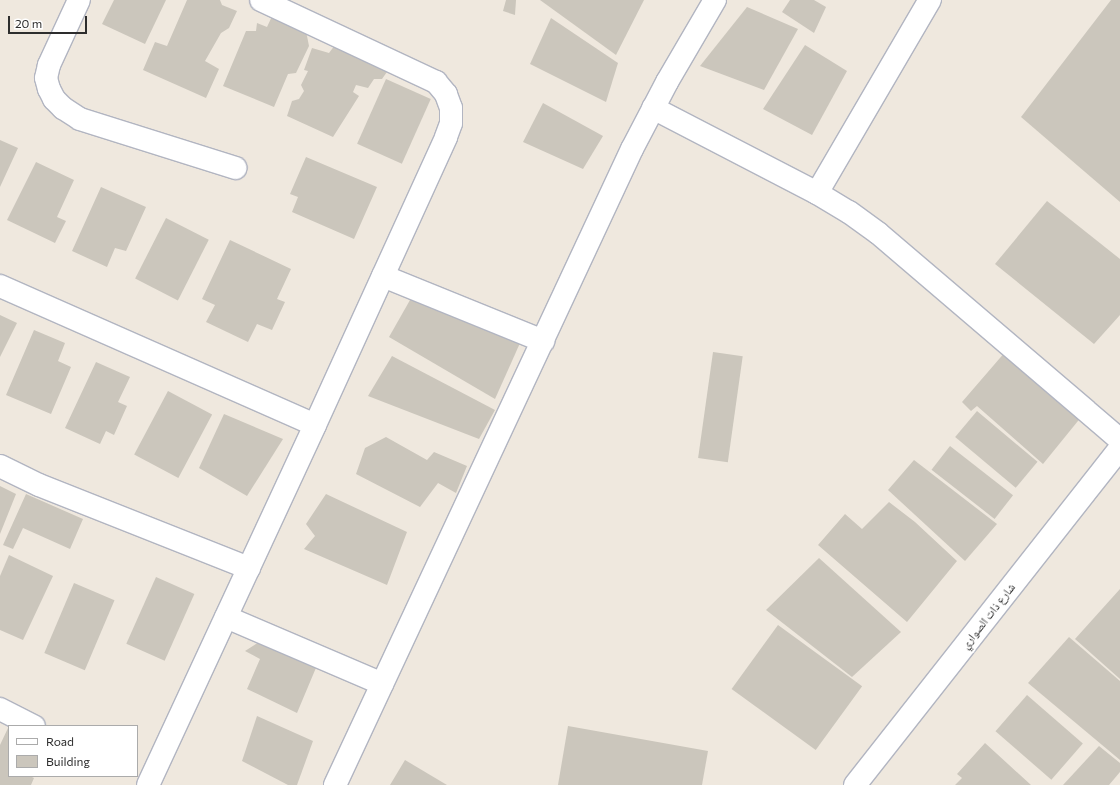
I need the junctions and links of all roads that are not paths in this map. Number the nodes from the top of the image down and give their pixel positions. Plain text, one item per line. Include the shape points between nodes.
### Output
1 (79, 0) edge
2 (262, 0) edge
3 (714, 0) edge
4 (930, 0) edge
5 (654, 108) junction
6 (235, 168) dead end
7 (818, 194) junction
8 (383, 276) junction
9 (0, 286) edge
10 (543, 341) junction
11 (315, 425) junction
12 (1120, 440) edge
13 (1120, 448) edge
14 (0, 466) edge
15 (249, 568) junction
16 (226, 617) junction
17 (382, 684) junction
18 (0, 709) edge
19 (32, 725) edge
20 (144, 781) edge
21 (334, 785) edge
22 (855, 785) edge

1 - 6 street via 49,65 46,78 54,99 80,119
2 - 8 street via 423,74 436,82 446,94 451,108 451,123
3 - 5 street
4 - 7 street
5 - 7 street
5 - 10 street
7 - 12 street via 878,233
8 - 10 street
8 - 11 street
9 - 11 street
10 - 17 street
11 - 15 street
13 - 22 street, شارع ذات الصواري
14 - 15 street
15 - 16 street
16 - 17 street
16 - 20 street
17 - 21 street
18 - 19 street

